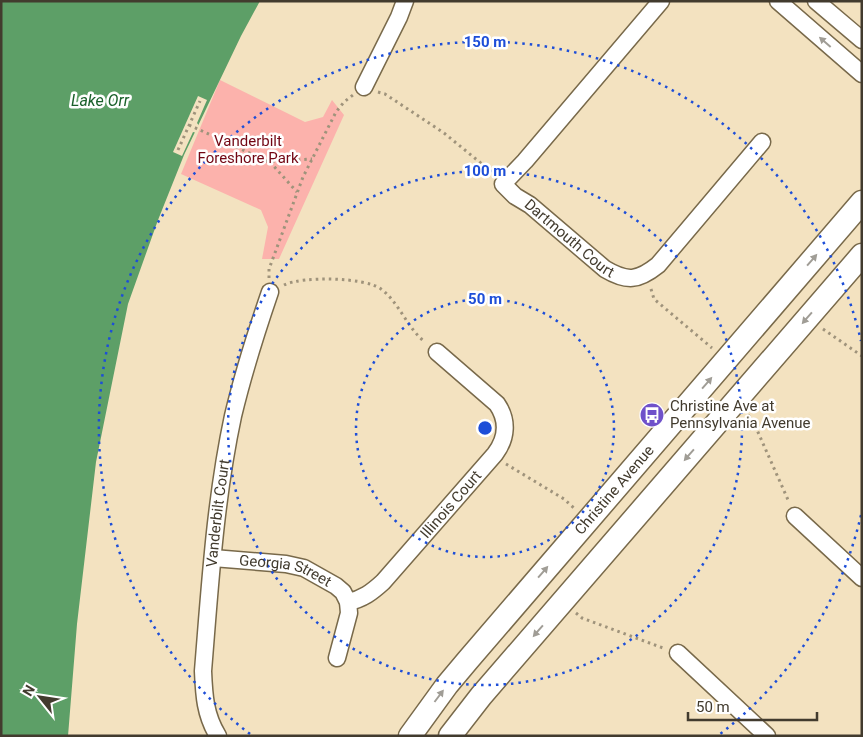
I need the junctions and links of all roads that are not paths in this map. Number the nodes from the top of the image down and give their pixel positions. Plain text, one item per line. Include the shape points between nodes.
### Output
1 (405, 1) edge
2 (661, 1) edge
3 (778, 1) edge
4 (816, 1) edge
5 (862, 40) edge
6 (862, 74) edge
7 (364, 87) road end
8 (762, 142) dead end
9 (862, 202) edge
10 (862, 255) edge
11 (270, 292) road end
12 (437, 352) road end
13 (795, 516) road end
14 (213, 558) junction
15 (862, 578) edge
16 (348, 602) junction
17 (678, 653) road end
18 (337, 658) dead end
19 (218, 736) edge
20 (410, 736) edge
21 (450, 736) edge
22 (767, 736) edge

1 - 7 street
2 - 8 street, Dartmouth Court via 502,184 605,269 618,277 632,279 647,274 658,265
6 -> 3 street
4 - 5 street
20 -> 9 main road, Christine Avenue via 468,660
10 -> 21 main road
11 - 14 street, Vanderbilt Court via 233,416
12 - 16 street, Illinois Court via 497,404 506,424 504,438 495,454 383,582 372,593
13 - 15 street
14 - 16 street, Georgia Street via 304,568 336,586
14 - 19 street, Vanderbilt Court via 203,672 207,714
16 - 18 street via 349,613
17 - 22 street

